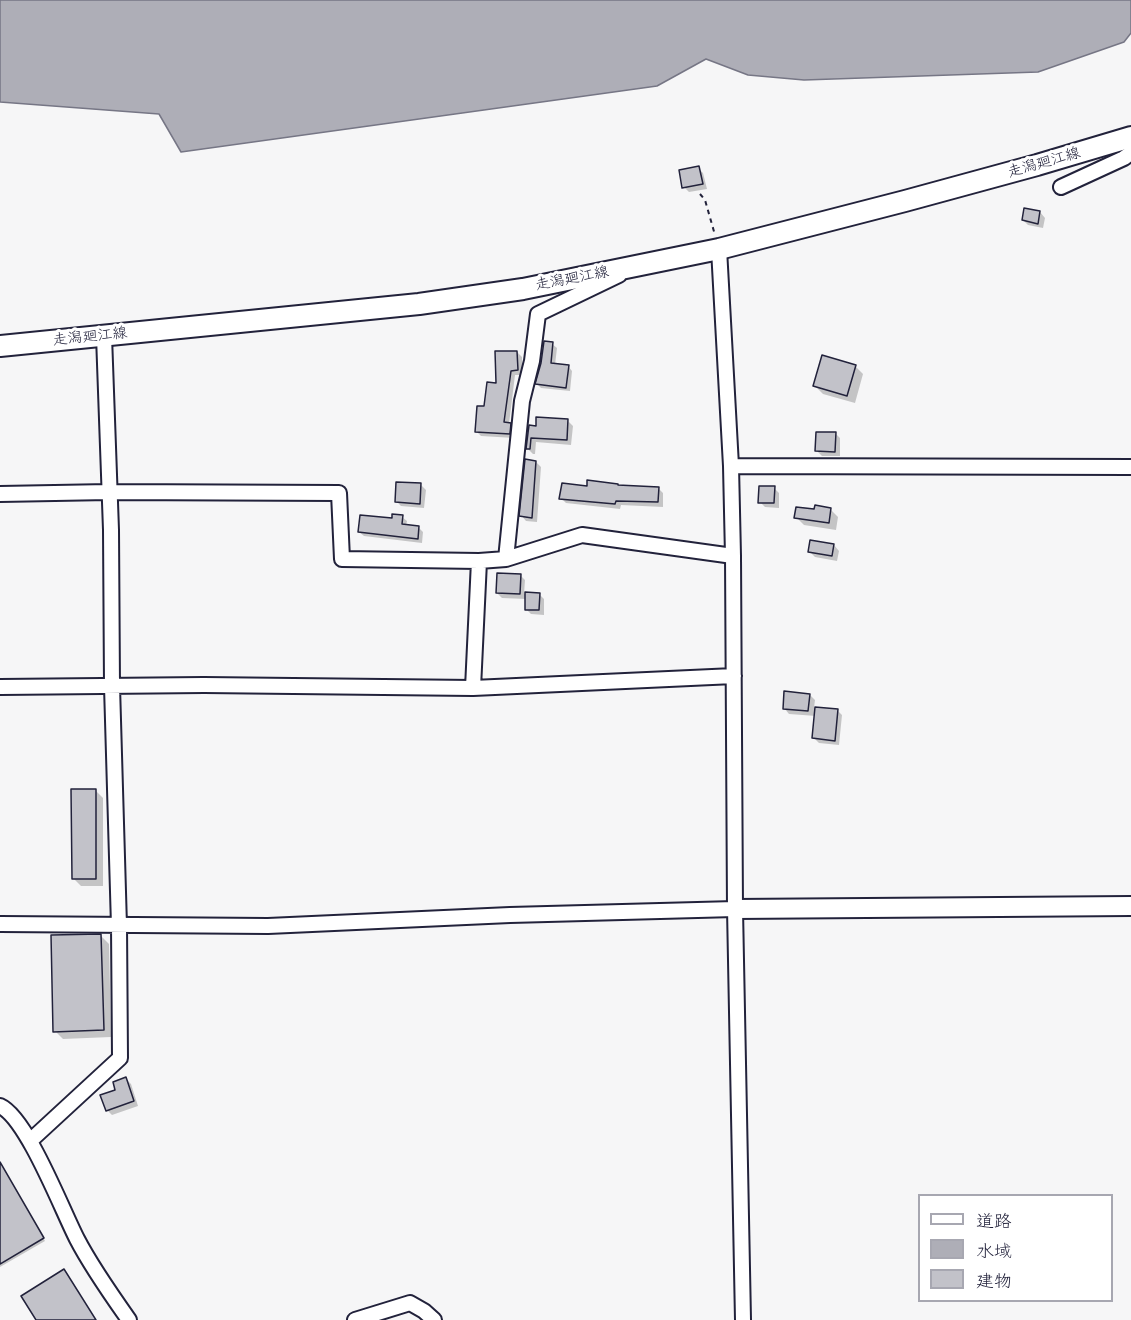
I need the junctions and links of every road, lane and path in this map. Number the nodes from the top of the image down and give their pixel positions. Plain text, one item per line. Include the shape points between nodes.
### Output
1 (1131, 137) edge
2 (1131, 153) edge
3 (1061, 188) dead end
4 (700, 194) dead end
5 (719, 249) junction
6 (637, 267) junction
7 (104, 336) junction
8 (0, 346) edge
9 (731, 466) junction
10 (1131, 467) edge
11 (109, 492) junction
12 (0, 494) edge
13 (733, 556) junction
14 (506, 559) junction
15 (479, 561) junction
16 (734, 676) junction
17 (112, 686) junction
18 (0, 687) edge
19 (473, 687) junction
20 (1131, 906) edge
21 (735, 909) junction
22 (0, 924) edge
23 (119, 926) junction
24 (0, 1106) edge
25 (30, 1141) junction
26 (129, 1320) edge
27 (355, 1320) edge
28 (434, 1320) edge
29 (743, 1320) edge

1 - 5 main road, 走潟廻江線
2 - 3 street
4 - 5 path
5 - 6 main road, 走潟廻江線
5 - 9 street
6 - 7 main road, 走潟廻江線 via 419,304
6 - 14 street via 538,314 522,401
7 - 8 main road, 走潟廻江線
7 - 11 street
9 - 10 street
9 - 13 street
11 - 12 street
11 - 15 street via 339,493 342,559
11 - 17 street
13 - 14 street via 582,535
13 - 16 street
14 - 15 street
15 - 19 street
16 - 19 street
16 - 21 street
17 - 18 street
17 - 19 street
17 - 23 street
20 - 21 street
21 - 23 street via 268,926
21 - 29 street
22 - 23 street
23 - 25 street via 120,1058
24 - 25 street
25 - 26 street via 78,1241
27 - 28 street via 410,1303

